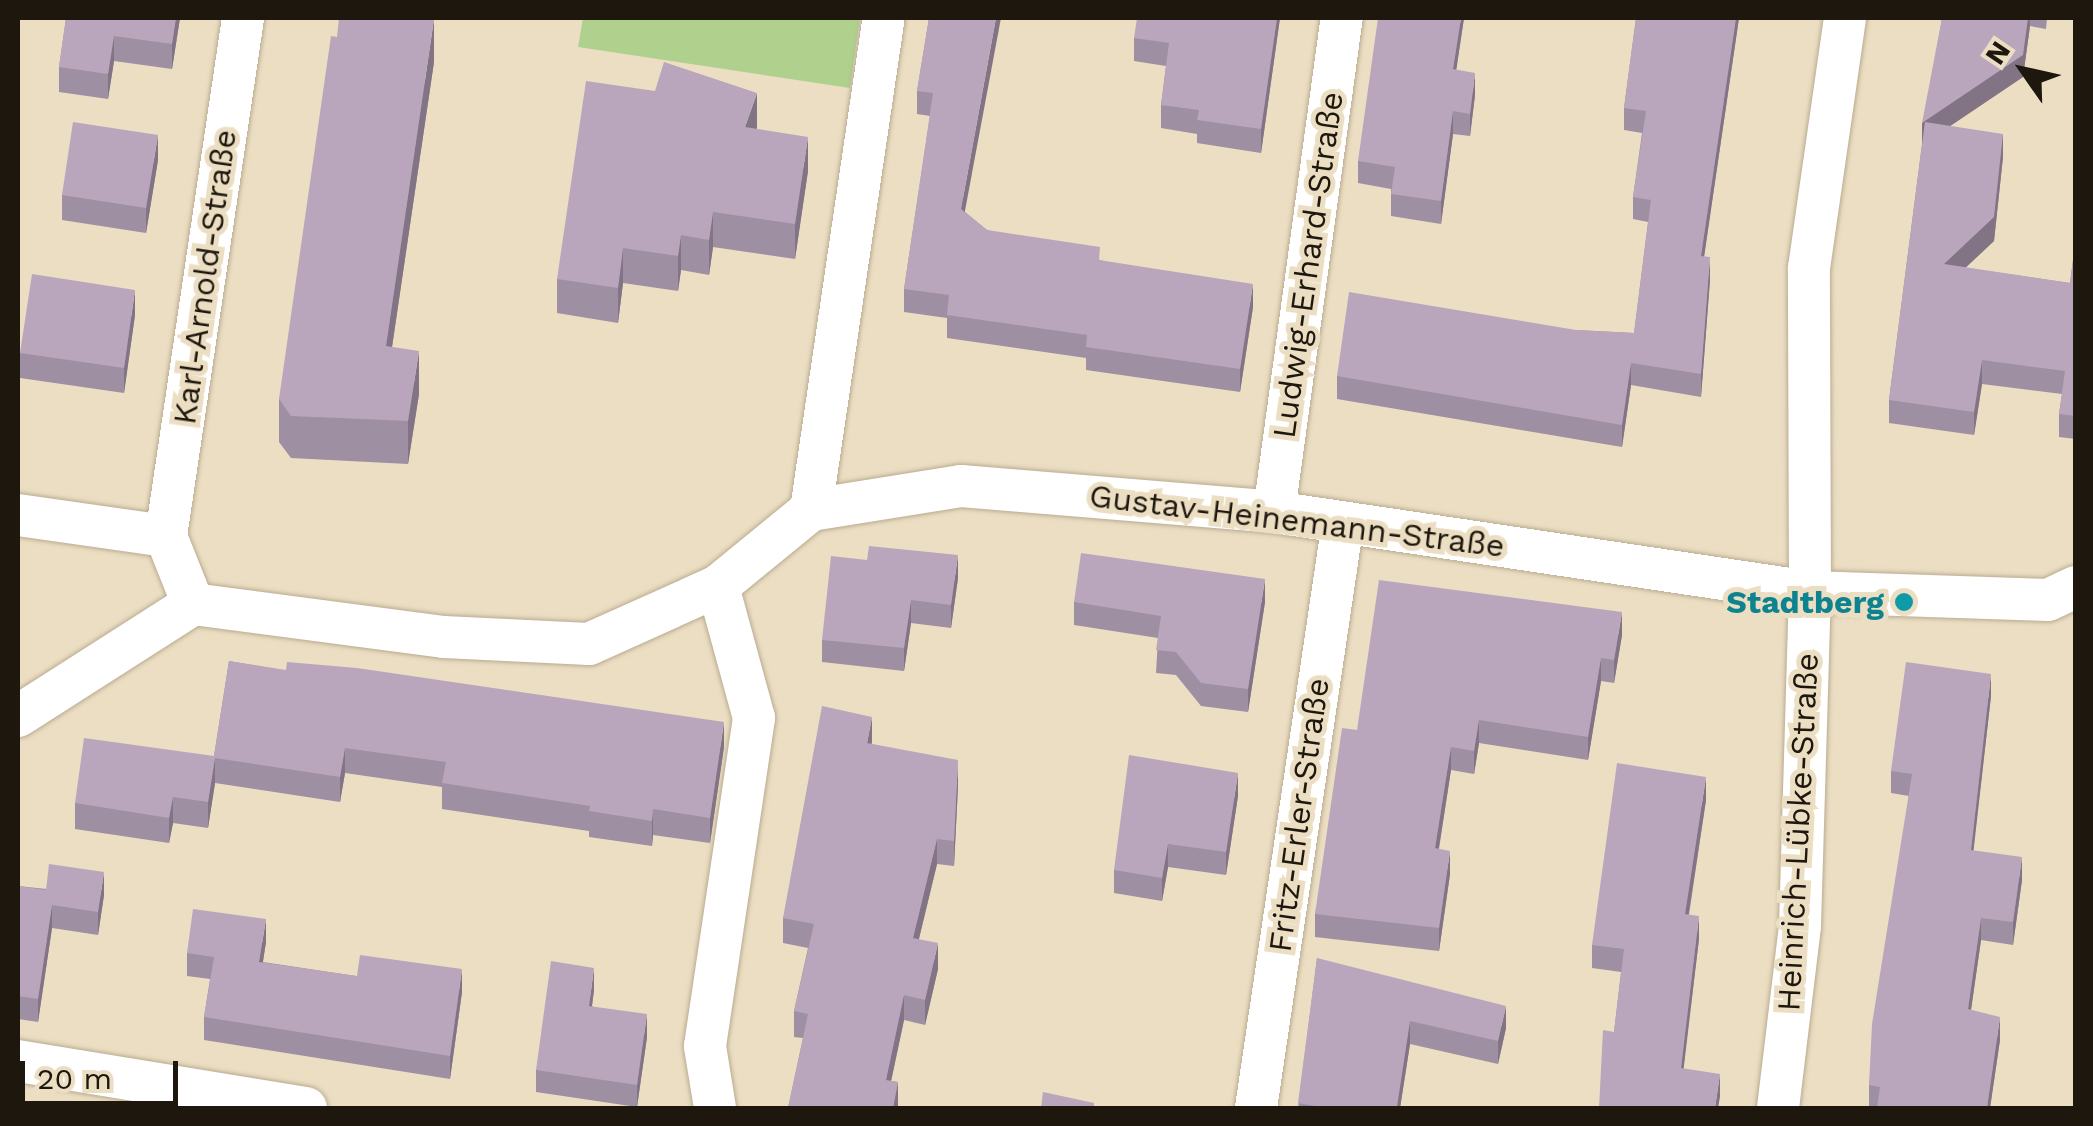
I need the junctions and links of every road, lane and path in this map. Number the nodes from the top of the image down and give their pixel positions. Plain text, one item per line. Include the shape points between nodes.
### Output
1 (243, 18) edge
2 (884, 18) edge
3 (1342, 18) edge
4 (1844, 18) edge
5 (810, 510) junction
6 (1274, 512) junction
7 (18, 515) edge
8 (1342, 522) junction
9 (166, 536) junction
10 (718, 586) junction
11 (2076, 587) edge
12 (1810, 592) junction
13 (193, 604) junction
14 (18, 716) edge
15 (18, 1061) edge
16 (306, 1108) edge
17 (715, 1108) edge
18 (1256, 1108) edge
19 (1778, 1108) edge

1 - 9 street, Karl-Arnold-Straße
2 - 5 street
3 - 6 street, Ludwig-Erhard-Straße
4 - 12 street, Heinrich-Lübke-Straße via 1808,268
5 - 6 street, Gustav-Heinemann-Straße via 961,486
5 - 10 street
6 - 8 street, Gustav-Heinemann-Straße
7 - 9 street
8 - 12 street, Gustav-Heinemann-Straße
8 - 18 street, Fritz-Erler-Straße
9 - 13 street
10 - 13 street via 589,644 444,637
10 - 17 street via 754,718 705,1046
11 - 12 street, Gustav-Heinemann-Straße via 2048,600
12 - 19 street, Heinrich-Lübke-Straße via 1800,926
13 - 14 street
15 - 16 street

